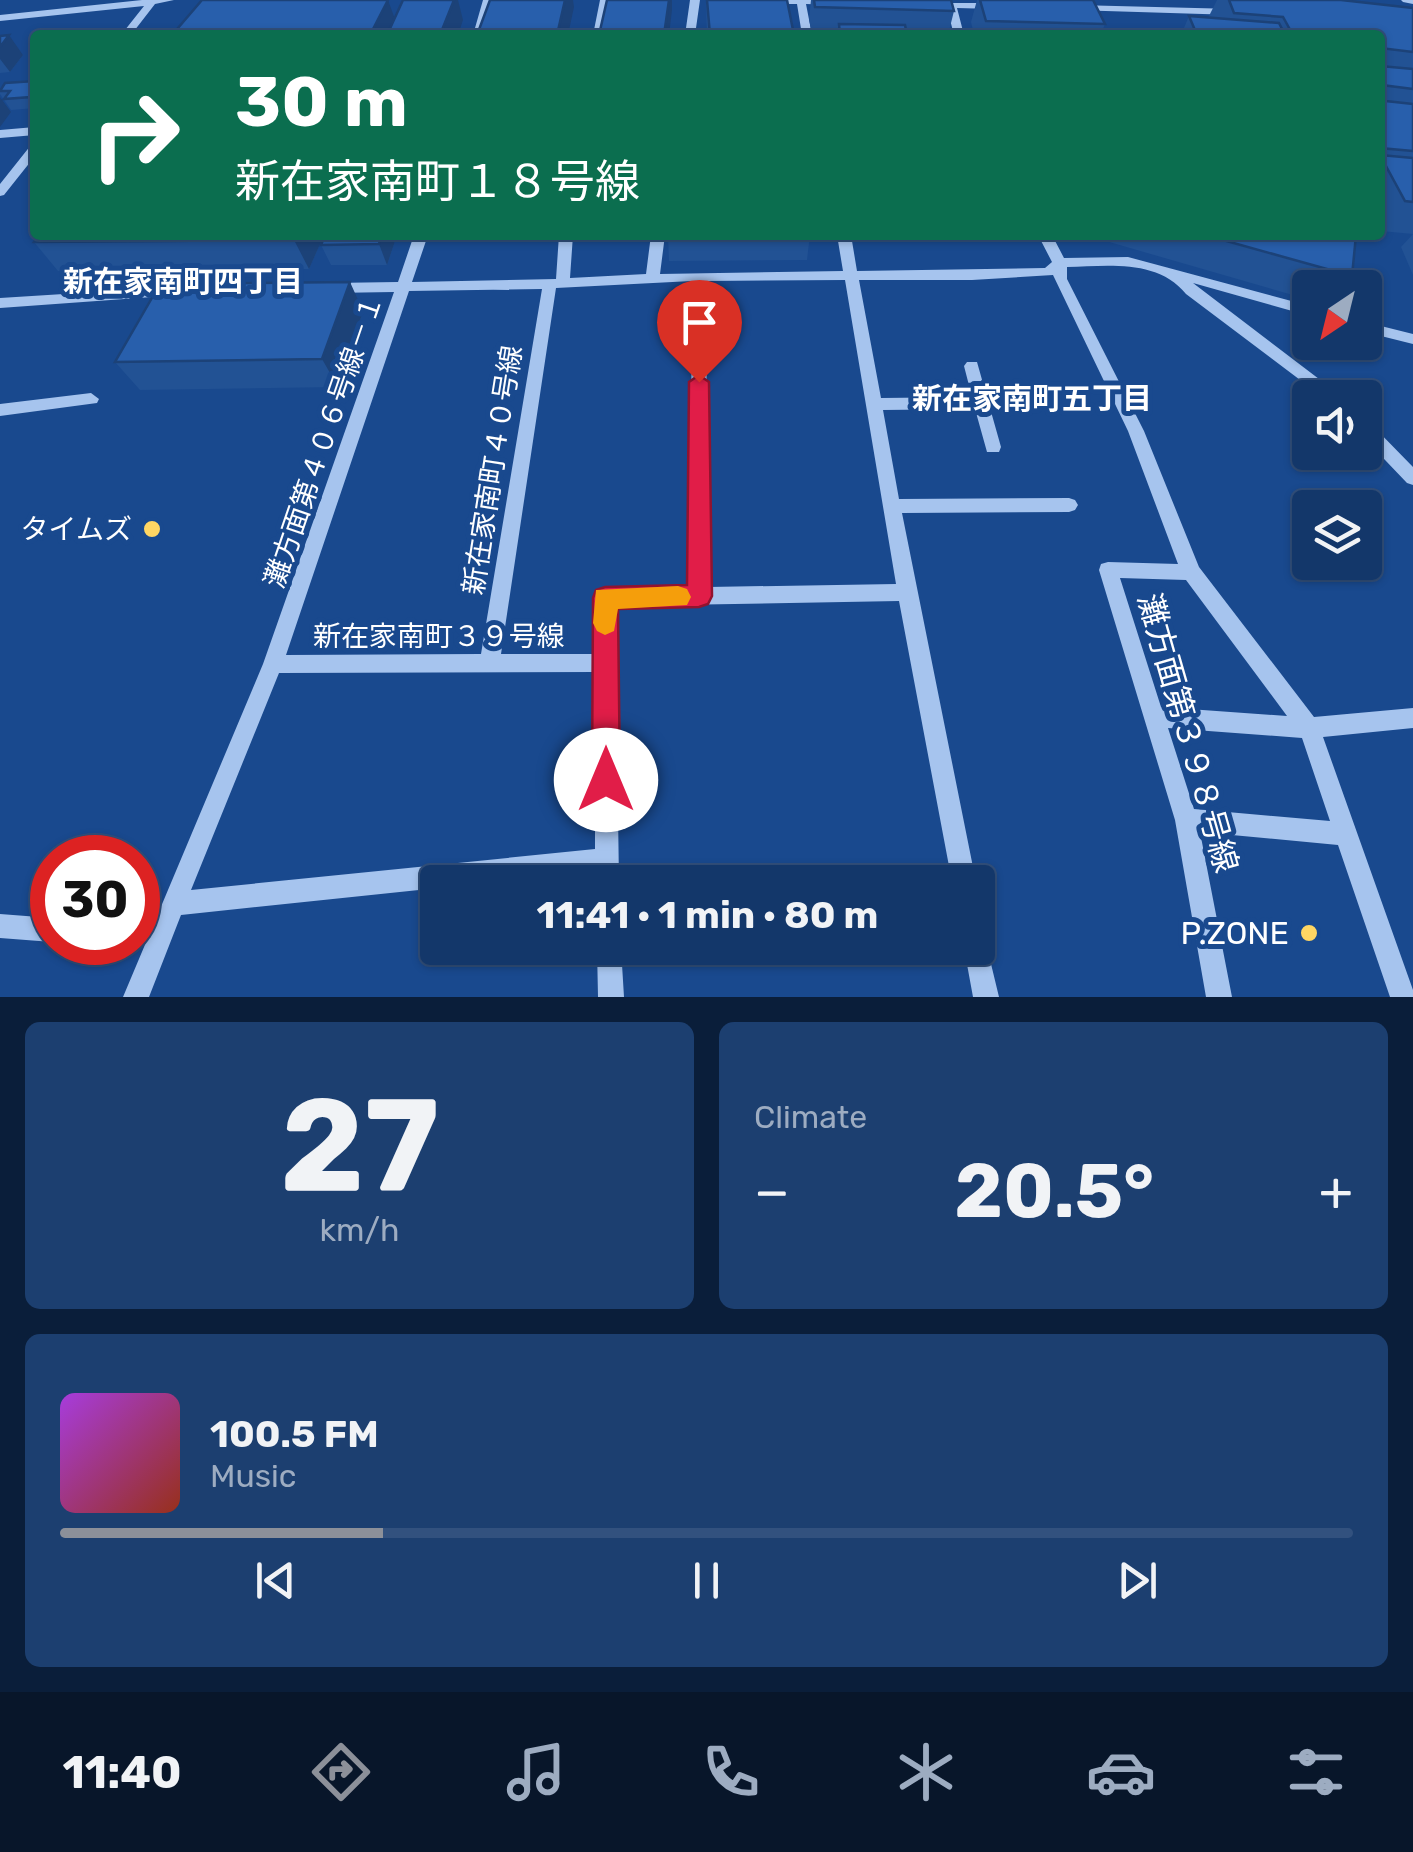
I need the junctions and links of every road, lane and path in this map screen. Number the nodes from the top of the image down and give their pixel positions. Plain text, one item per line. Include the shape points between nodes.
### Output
1 (170, 0) edge
2 (488, 0) edge
3 (605, 0) edge
4 (695, 0) edge
5 (747, 1) edge
6 (152, 2) edge
7 (801, 2) edge
8 (857, 3) edge
9 (913, 4) edge
10 (951, 5) junction
11 (1009, 6) edge
12 (1068, 8) edge
13 (1244, 12) edge
14 (0, 18) edge
15 (130, 30) edge
16 (479, 30) edge
17 (599, 30) edge
18 (691, 30) edge
19 (806, 30) edge
20 (958, 30) edge
21 (30, 132) edge
22 (0, 134) edge
23 (30, 154) edge
24 (0, 192) edge
25 (420, 240) edge
26 (565, 240) edge
27 (657, 240) edge
28 (845, 240) edge
29 (1048, 240) edge
30 (1060, 263) junction
31 (1175, 272) junction
32 (851, 274) junction
33 (698, 276) junction
34 (652, 278) junction
35 (556, 284) junction
36 (406, 287) junction
37 (316, 288) edge
38 (187, 291) edge
39 (0, 302) edge
40 (1292, 306) edge
41 (1382, 331) edge
42 (1413, 339) edge
43 (972, 366) dead end
44 (1312, 380) edge
45 (91, 398) dead end
46 (981, 402) junction
47 (874, 404) junction
48 (0, 410) edge
49 (1382, 446) edge
50 (992, 447) dead end
51 (1413, 478) edge
52 (1069, 505) dead end
53 (892, 506) junction
54 (1191, 572) junction
55 (908, 592) junction
56 (699, 596) junction
57 (606, 663) junction
58 (273, 664) junction
59 (490, 664) junction
60 (1154, 717) junction
61 (1413, 718) edge
62 (1309, 728) junction
63 (1186, 820) junction
64 (1346, 834) junction
65 (607, 865) edge
66 (961, 865) edge
67 (420, 885) edge
68 (173, 904) junction
69 (160, 922) edge
70 (0, 926) edge
71 (30, 928) edge
72 (143, 965) edge
73 (610, 965) edge
74 (979, 965) edge
75 (136, 997) edge
76 (611, 997) edge
77 (986, 997) edge
78 (1219, 997) edge
79 (1403, 997) edge

1 - 6 street
2 - 16 street
3 - 17 street
4 - 18 street
5 - 7 street
6 - 14 street
6 - 15 street
7 - 8 street
7 - 19 street
9 - 10 street
10 - 11 street
10 - 20 street
12 - 13 street
21 - 22 street
23 - 24 street
25 - 36 street, 灘方面第４０６号線－１
26 - 35 street, 新在家南町４０号線
27 - 34 street
28 - 32 street
29 - 30 street
30 - 31 street via 1128,261
30 - 32 street via 1048,272
30 - 54 street via 1060,279 1136,431
31 - 40 street
31 - 44 street
32 - 33 street
32 - 47 street
33 - 34 street
33 - 56 street
34 - 35 street
35 - 36 street
35 - 59 street, 新在家南町４０号線
36 - 37 street
36 - 58 street, 灘方面第４０６号線－１
38 - 39 street
41 - 42 street
43 - 46 street
45 - 48 street
46 - 47 street
46 - 50 street
47 - 53 street
49 - 51 street
52 - 53 street
53 - 55 street
54 - 60 street, 灘方面第３９８号線 via 1108,570
54 - 62 street
55 - 56 street
55 - 66 street
56 - 57 street via 605,598
57 - 59 street, 新在家南町３９号線
57 - 65 street
58 - 59 street, 新在家南町３９号線
58 - 68 street, 灘方面第４０６号線－１
60 - 62 street
60 - 63 street, 灘方面第３９８号線
61 - 62 street
62 - 64 street
63 - 64 street
63 - 78 street, 灘方面第３９８号線
64 - 79 street
67 - 68 street
68 - 69 street, 灘方面第４０６号線－１
70 - 71 street
72 - 75 street, 灘方面第４０６号線－１
73 - 76 street
74 - 77 street

